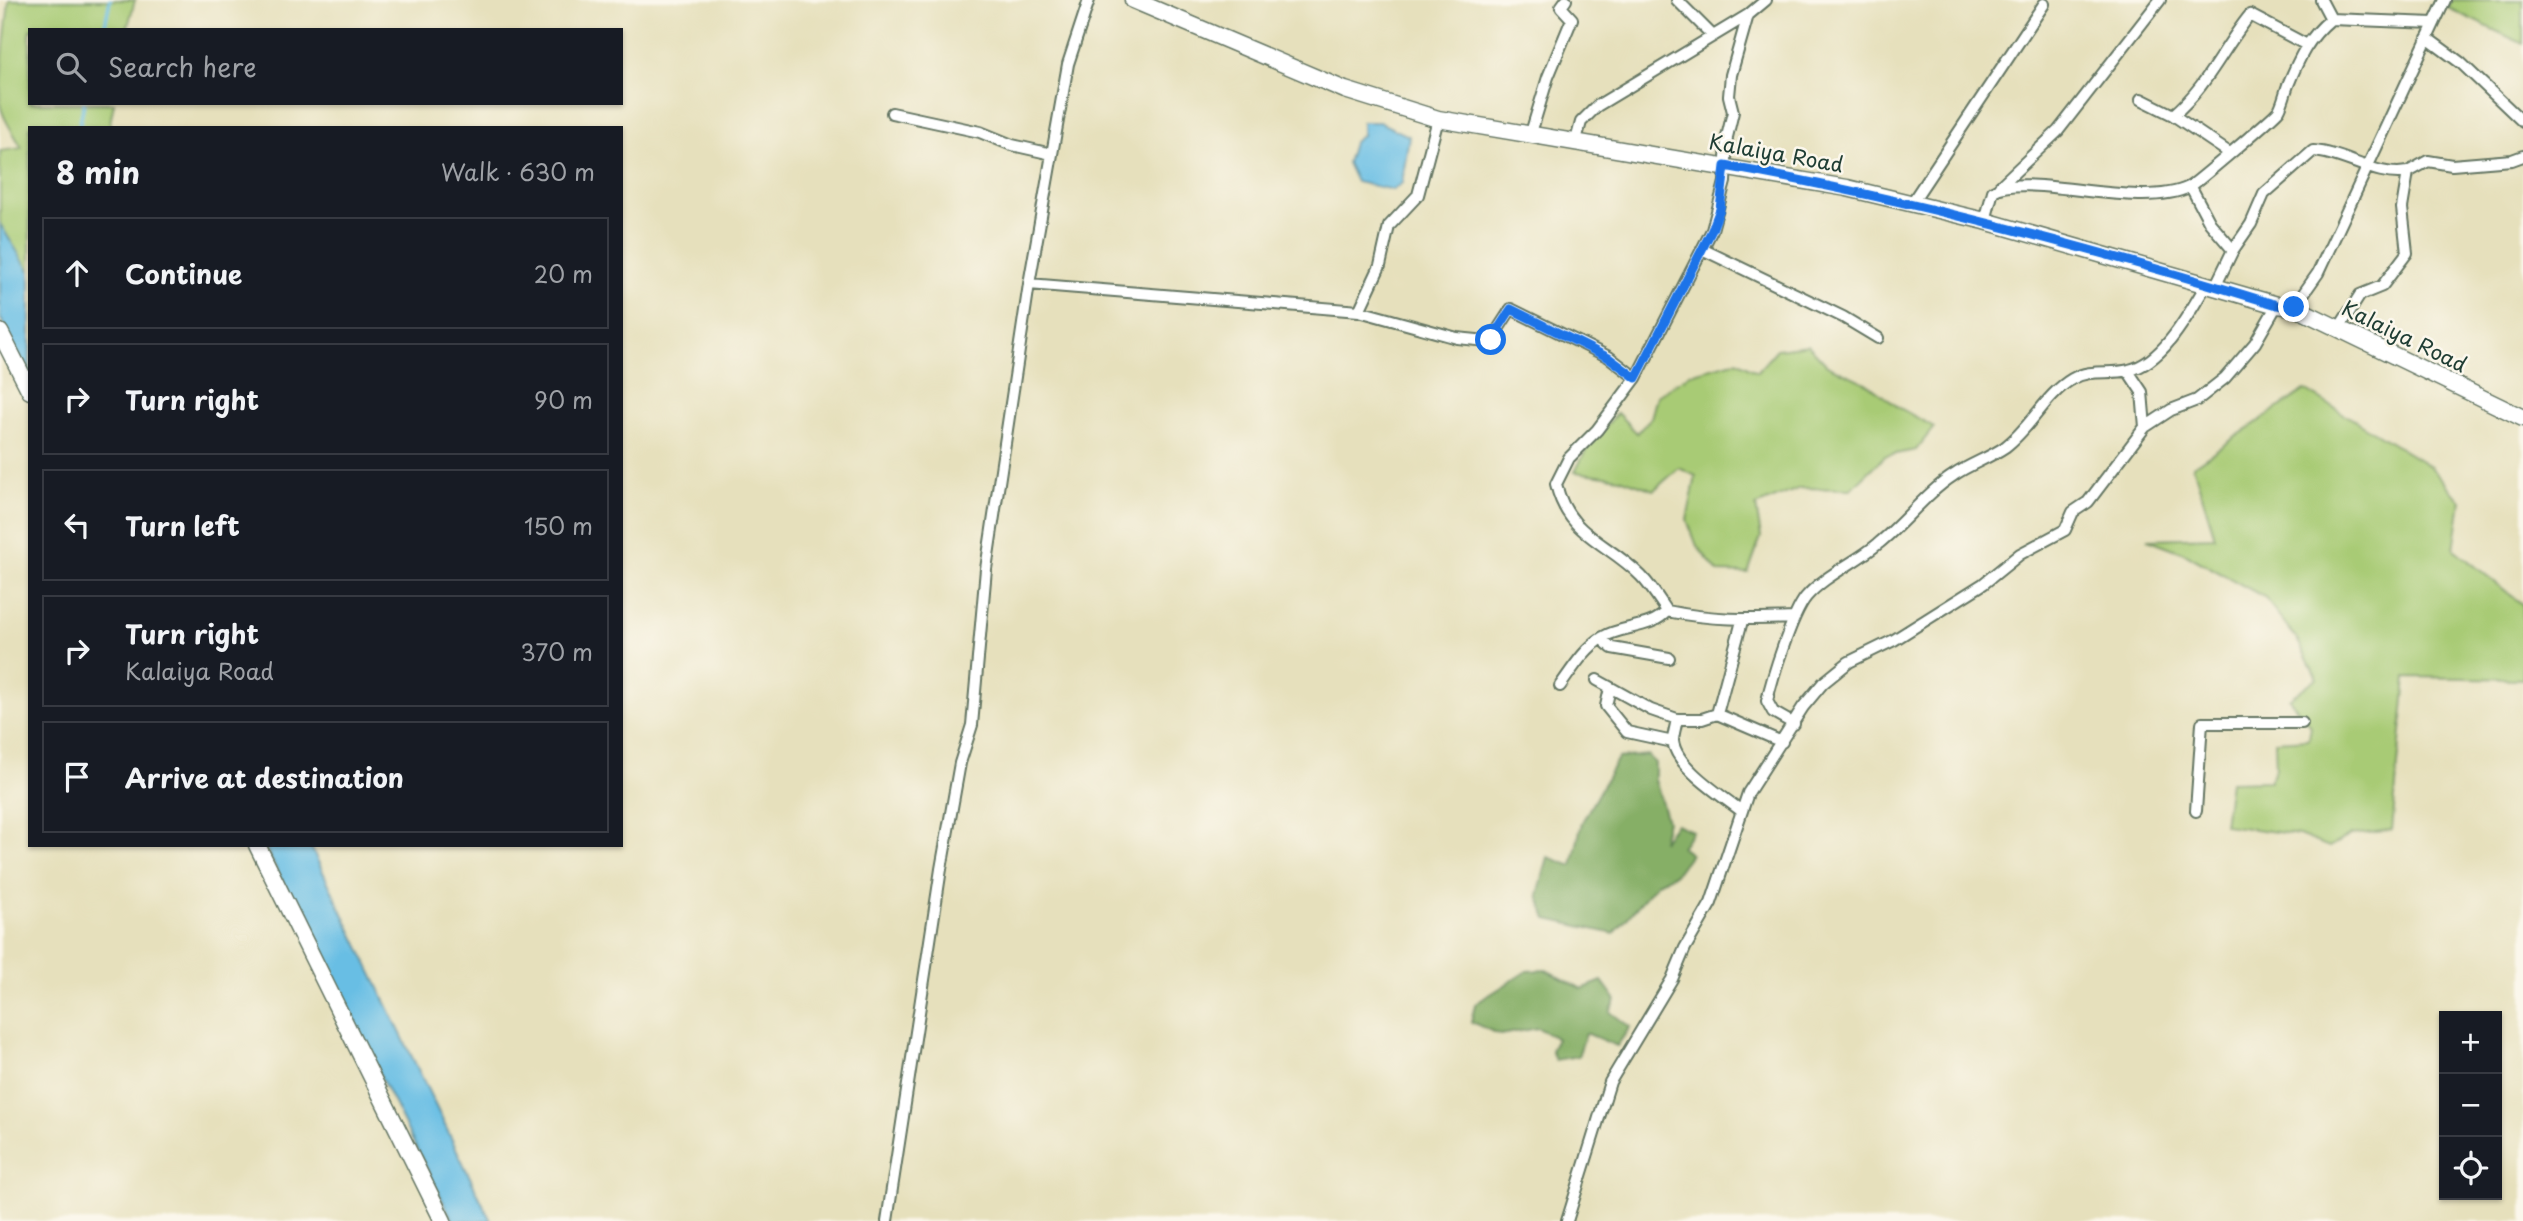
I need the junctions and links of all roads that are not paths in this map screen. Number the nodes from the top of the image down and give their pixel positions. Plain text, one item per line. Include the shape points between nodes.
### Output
1 (1089, 0) edge
2 (1133, 0) edge
3 (1566, 0) edge
4 (1677, 0) edge
5 (1766, 0) edge
6 (2160, 0) edge
7 (2321, 0) edge
8 (2445, 0) edge
9 (2044, 4) dead end
10 (1748, 15) junction
11 (2331, 19) junction
12 (2434, 23) junction
13 (1712, 35) junction
14 (2427, 38) junction
15 (2305, 44) junction
16 (2141, 99) dead end
17 (892, 113) dead end
18 (2173, 115) junction
19 (1438, 119) junction
20 (2523, 122) edge
21 (1530, 136) junction
22 (1576, 144) junction
23 (2228, 152) junction
24 (1052, 154) junction
25 (2523, 156) edge
26 (2366, 165) junction
27 (1725, 166) junction
28 (2408, 172) junction
29 (1999, 187) junction
30 (2191, 187) junction
31 (1911, 204) junction
32 (1985, 221) junction
33 (1704, 250) junction
34 (2233, 250) junction
35 (1030, 284) junction
36 (2211, 286) junction
37 (2277, 305) junction
38 (2294, 307) junction
39 (1359, 311) junction
40 (2339, 328) junction
41 (0, 332) edge
42 (1878, 338) dead end
43 (2128, 371) junction
44 (1636, 378) junction
45 (28, 387) edge
46 (2523, 418) edge
47 (2145, 427) junction
48 (1667, 611) junction
49 (1794, 618) junction
50 (1742, 621) junction
51 (1605, 636) junction
52 (1669, 657) dead end
53 (1597, 680) dead end
54 (1560, 686) dead end
55 (1610, 688) junction
56 (1717, 714) junction
57 (1677, 719) junction
58 (2302, 723) dead end
59 (1794, 724) junction
60 (1673, 742) junction
61 (1782, 742) junction
62 (1740, 810) junction
63 (2196, 811) dead end
64 (258, 847) edge
65 (443, 1221) edge
66 (887, 1221) edge
67 (1567, 1221) edge

1 - 24 street via 1068,64
2 - 19 main road, Kalaiya Road via 1334,86
3 - 21 street via 1561,7 1573,19
4 - 13 street
5 - 10 street
6 - 29 street via 2058,131
7 - 11 street
8 - 12 street
9 - 31 street
10 - 13 street
10 - 27 street via 1731,75 1733,112
11 - 12 street
11 - 15 street
12 - 14 street
13 - 22 street via 1597,106 1581,122
14 - 20 street via 2461,63
14 - 26 street
15 - 18 street via 2250,15 2192,99
15 - 23 street via 2278,111
16 - 18 street
17 - 24 street
18 - 23 street
19 - 21 main road, Kalaiya Road
19 - 39 street via 1418,195 1389,226 1380,266
21 - 22 main road, Kalaiya Road
22 - 27 main road, Kalaiya Road
23 - 30 street
24 - 35 street
25 - 28 street via 2452,164 2428,161
26 - 28 street via 2395,174
26 - 34 street via 2312,151 2264,194
26 - 38 street via 2318,273
27 - 31 main road, Kalaiya Road
27 - 33 street via 1720,209
28 - 40 street via 2402,208 2407,253 2382,286 2360,295
29 - 30 street via 2167,194
29 - 32 street via 1993,191
30 - 34 street via 2210,223
31 - 32 main road, Kalaiya Road
32 - 36 main road, Kalaiya Road
33 - 42 street
33 - 44 street
34 - 36 street
35 - 39 street
35 - 66 street via 986,569 972,725 960,763 941,869
36 - 37 main road, Kalaiya Road
36 - 43 street via 2160,350
37 - 38 main road, Kalaiya Road
37 - 47 street via 2255,343 2225,378 2197,400
38 - 40 main road, Kalaiya Road
39 - 44 street via 1457,338 1487,341 1511,309 1609,358
40 - 46 main road, Kalaiya Road
41 - 45 main road
43 - 47 street via 2143,392
43 - 49 street via 2088,372 2054,393 2006,446 1953,475 1879,544 1808,595
44 - 48 street via 1569,458 1556,484 1566,514 1640,575
47 - 59 street via 2088,502 2073,512 2065,530 2020,554 1983,584 1894,640 1849,662 1823,683
48 - 50 street
48 - 51 street via 1652,623
49 - 50 street
49 - 59 street via 1767,701 1773,712
50 - 56 street
51 - 52 street via 1612,648
51 - 54 street via 1586,650
53 - 55 street
55 - 57 street
55 - 60 street via 1606,706 1627,733
56 - 57 street
56 - 61 street
57 - 60 street
58 - 63 street via 2202,723
59 - 61 street
60 - 62 street via 1699,778
61 - 62 street
62 - 67 street via 1711,903 1610,1082
64 - 65 main road

